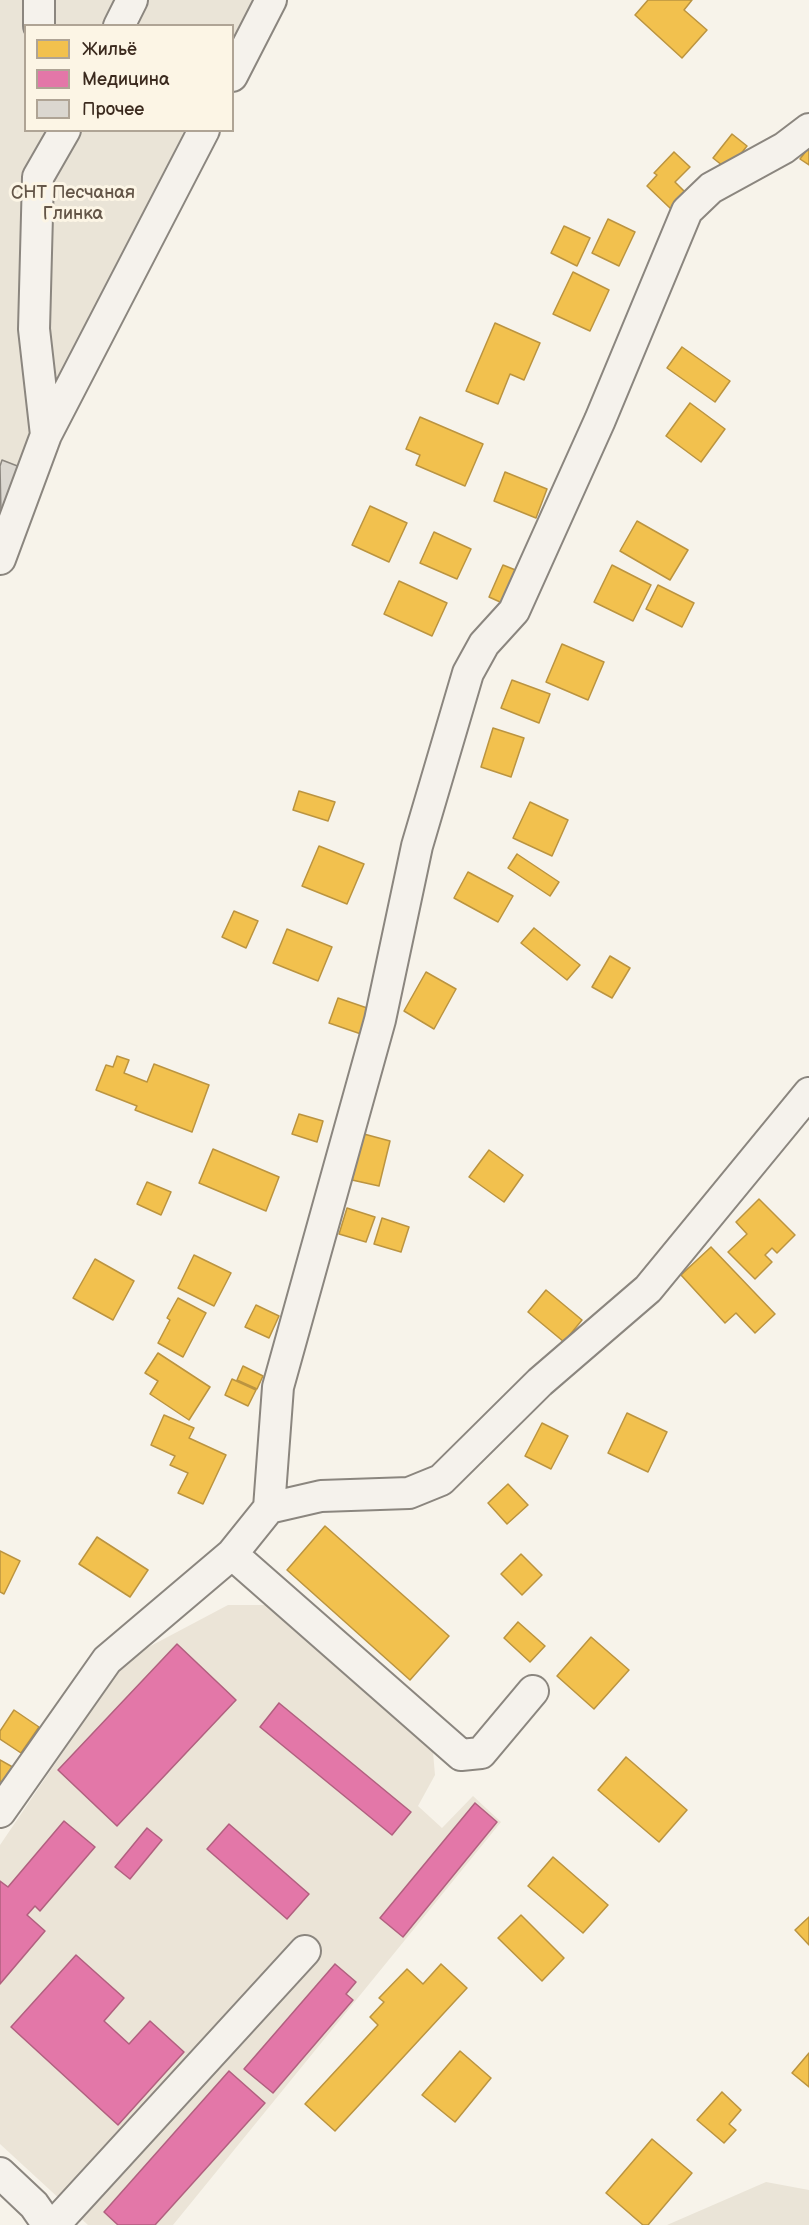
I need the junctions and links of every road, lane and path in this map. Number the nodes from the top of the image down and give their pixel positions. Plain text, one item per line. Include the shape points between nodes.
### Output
1 (39, 0) edge
2 (132, 0) edge
3 (271, 0) edge
4 (39, 24) edge
5 (120, 24) edge
6 (234, 72) edge
7 (809, 129) edge
8 (38, 132) edge
9 (64, 132) edge
10 (203, 132) edge
11 (38, 177) junction
12 (46, 435) junction
13 (0, 559) edge
14 (809, 1093) edge
15 (269, 1508) junction
16 (232, 1554) junction
17 (534, 1691) dead end
18 (0, 1812) edge
19 (305, 1951) dead end
20 (0, 2173) edge
21 (48, 2225) edge
22 (54, 2225) edge

1 - 4 street
2 - 5 street
3 - 6 street
7 - 15 street via 784,148 711,188 687,211 600,420 514,611 484,645 468,673 417,846 380,1020 278,1387
8 - 11 street
9 - 11 street
10 - 12 street
11 - 12 street via 34,329
12 - 13 street
14 - 15 street via 648,1289 540,1382 441,1480 409,1493 321,1497
15 - 16 street
16 - 17 street via 461,1755 481,1753
16 - 18 street via 107,1659
19 - 22 street
20 - 21 street via 34,2205

